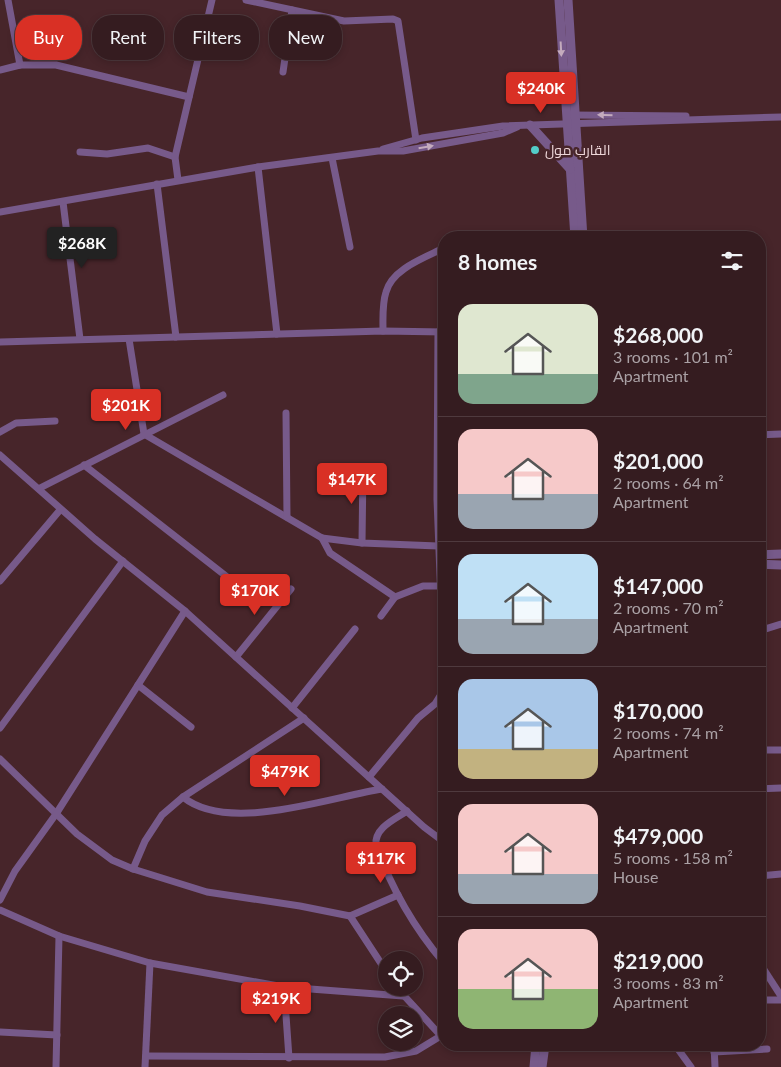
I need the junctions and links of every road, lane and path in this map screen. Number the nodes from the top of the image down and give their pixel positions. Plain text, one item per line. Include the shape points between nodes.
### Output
1 (8, 0) edge
2 (212, 0) edge
3 (246, 0) edge
4 (559, 0) edge
5 (568, 0) edge
6 (292, 10) junction
7 (20, 65) junction
8 (0, 70) edge
9 (283, 72) dead end
10 (189, 97) junction
11 (781, 117) edge
12 (570, 119) junction
13 (530, 125) junction
14 (517, 127) junction
15 (416, 140) junction
16 (378, 151) junction
17 (80, 152) dead end
18 (175, 156) junction
19 (332, 158) junction
20 (258, 167) junction
21 (570, 169) junction
22 (178, 180) junction
23 (157, 184) junction
24 (63, 202) junction
25 (0, 212) edge
26 (574, 231) edge
27 (582, 231) edge
28 (350, 247) dead end
29 (438, 251) edge
30 (383, 331) junction
31 (438, 332) edge
32 (277, 334) junction
33 (176, 337) junction
34 (80, 339) junction
35 (129, 339) junction
36 (0, 342) edge
37 (223, 395) dead end
38 (286, 414) dead end
39 (55, 420) dead end
40 (0, 432) edge
41 (144, 434) junction
42 (781, 434) edge
43 (766, 435) edge
44 (0, 455) edge
45 (84, 465) junction
46 (364, 467) dead end
47 (40, 488) junction
48 (60, 510) junction
49 (287, 517) junction
50 (322, 538) junction
51 (362, 543) junction
52 (438, 546) edge
53 (781, 554) edge
54 (766, 555) edge
55 (123, 561) junction
56 (766, 564) edge
57 (781, 565) edge
58 (231, 580) dead end
59 (0, 581) edge
60 (438, 586) edge
61 (291, 589) dead end
62 (395, 597) junction
63 (185, 612) junction
64 (381, 616) dead end
65 (781, 624) edge
66 (355, 629) dead end
67 (766, 629) edge
68 (236, 657) junction
69 (138, 685) junction
70 (438, 700) edge
71 (292, 708) junction
72 (304, 718) junction
73 (191, 727) dead end
74 (0, 728) edge
75 (766, 750) edge
76 (781, 750) edge
77 (0, 759) edge
78 (370, 777) junction
79 (781, 788) edge
80 (382, 789) junction
81 (766, 789) edge
82 (183, 797) junction
83 (407, 811) junction
84 (56, 814) junction
85 (438, 837) edge
86 (132, 869) junction
87 (781, 874) edge
88 (766, 875) edge
89 (398, 895) junction
90 (0, 900) edge
91 (0, 910) edge
92 (350, 916) junction
93 (59, 936) junction
94 (438, 955) edge
95 (378, 959) edge
96 (150, 963) junction
97 (766, 973) edge
98 (284, 988) junction
99 (378, 994) edge
100 (403, 996) edge
101 (781, 998) edge
102 (766, 999) edge
103 (438, 1031) edge
104 (0, 1032) edge
105 (57, 1034) junction
106 (438, 1038) edge
107 (535, 1051) edge
108 (544, 1051) edge
109 (679, 1051) edge
110 (714, 1051) edge
111 (146, 1056) junction
112 (289, 1058) junction
113 (56, 1067) edge
114 (145, 1067) edge
115 (534, 1067) edge
116 (542, 1067) edge
117 (691, 1067) edge
118 (716, 1067) edge

1 - 7 street
2 - 10 street
3 - 6 street
4 -> 12 street
5 - 12 street
6 - 9 street
6 - 15 street via 344,22 398,21
7 - 8 street
7 - 10 street via 56,65
10 - 18 street
11 - 12 street
12 - 13 street
12 - 21 street
12 - 27 street
13 - 14 street
13 - 21 street
14 - 15 street via 472,130
16 -> 14 street via 403,152 503,133
15 - 16 street
16 - 19 street
17 - 18 street via 107,154 148,148
18 - 22 street
19 - 20 street
19 - 28 street
20 - 22 street
20 - 32 street
21 - 26 street
22 - 23 street
23 - 24 street
23 - 33 street
24 - 25 street
24 - 34 street
29 - 30 street via 408,266 388,285
30 - 31 street
30 - 32 street
32 - 33 street
33 - 35 street
34 - 35 street
34 - 36 street
35 - 41 street
37 - 41 street
38 - 49 street
39 - 40 street via 16,423
41 - 45 street
41 - 49 street
42 - 43 street
44 - 47 street
45 - 47 street
45 - 58 street
46 - 51 street
47 - 48 street
48 - 55 street
48 - 59 street
49 - 50 street
50 - 51 street
50 - 62 street via 330,552
51 - 52 street
53 - 54 street
55 - 63 street
55 - 74 street
56 - 57 street
60 - 62 street via 423,586
61 - 68 street
62 - 64 street
63 - 68 street
63 - 69 street
65 - 67 street
66 - 71 street
68 - 71 street
69 - 73 street
69 - 84 street
70 - 78 street via 418,718
71 - 72 street
72 - 78 street
72 - 82 street
75 - 76 street
77 - 84 street
78 - 80 street
79 - 81 street
80 - 82 street via 278,810 225,813 200,808
80 - 83 street
82 - 86 street via 152,827
83 - 85 street
83 - 89 street via 382,828 376,840
84 - 86 street via 98,850
84 - 90 street via 15,871
86 - 92 street via 207,892
87 - 88 street
89 - 92 street
89 - 94 street
91 - 93 street
92 - 95 street
93 - 96 street
93 - 105 street
96 - 98 street
96 - 111 street
97 - 101 street
98 - 99 street
98 - 112 street
100 - 103 street
101 - 102 street
104 - 105 street
105 - 113 street
106 - 112 street via 416,1052 400,1056
107 - 115 street
108 - 116 street
109 - 117 street
110 - 118 street
111 - 112 street
111 - 114 street

